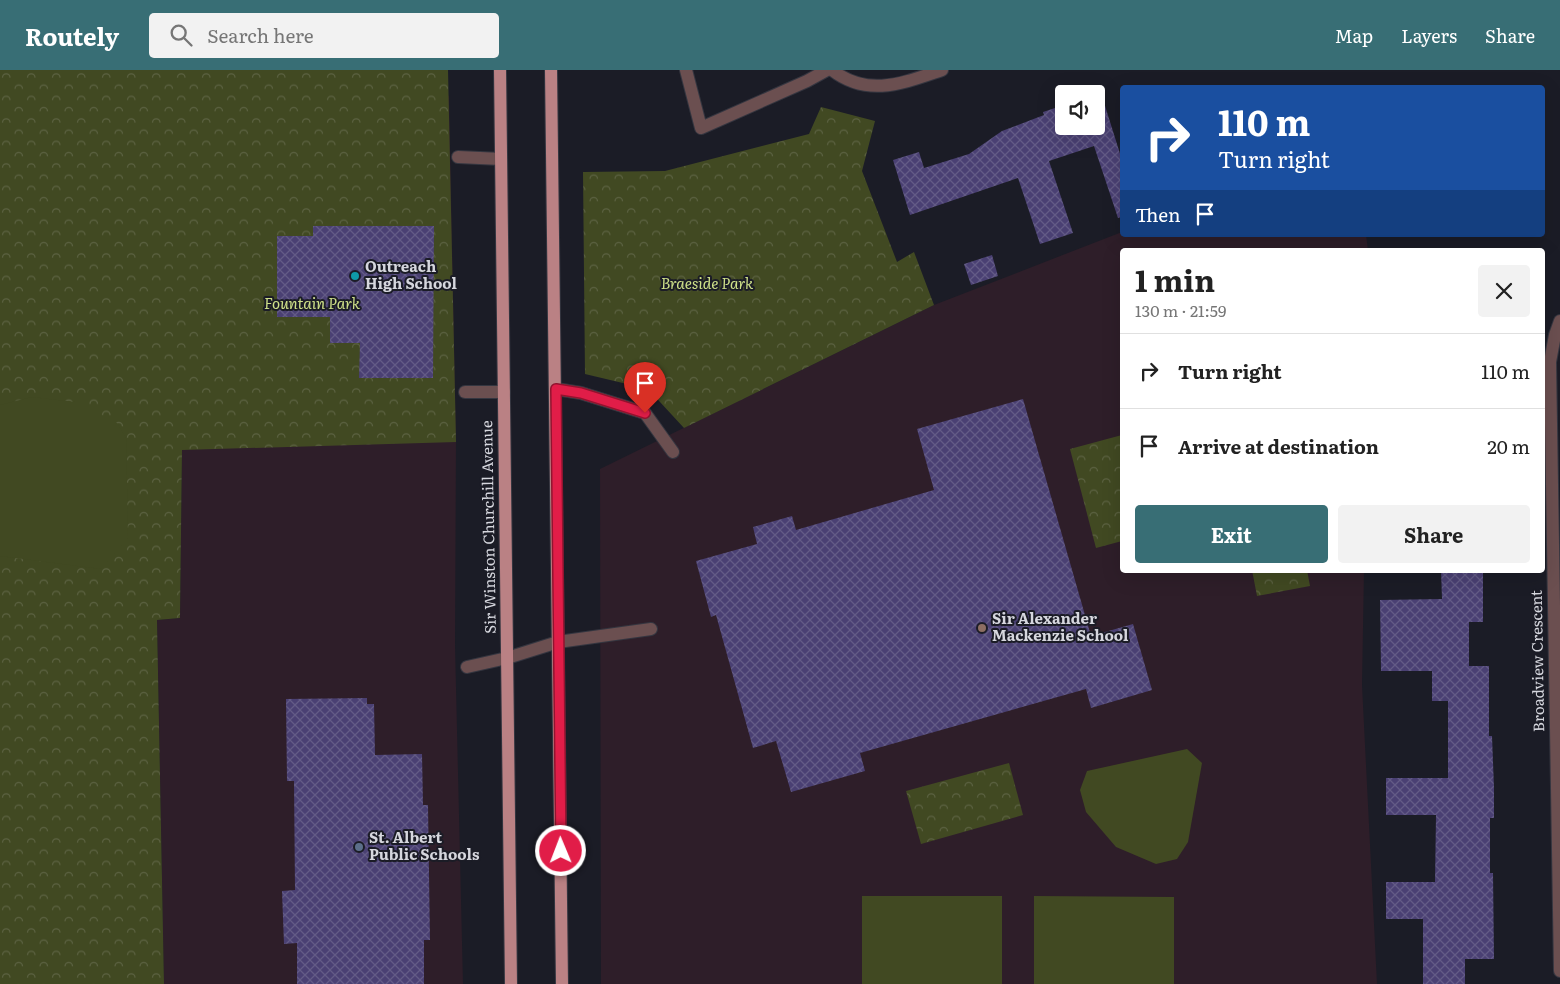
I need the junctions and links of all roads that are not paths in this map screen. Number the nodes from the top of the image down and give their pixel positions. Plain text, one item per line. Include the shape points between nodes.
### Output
1 (500, 70) edge
2 (551, 70) edge
3 (686, 70) edge
4 (827, 70) edge
5 (832, 70) edge
6 (942, 70) edge
7 (458, 157) dead end
8 (501, 159) junction
9 (1560, 321) edge
10 (556, 389) junction
11 (465, 392) dead end
12 (504, 392) junction
13 (673, 452) dead end
14 (651, 629) dead end
15 (558, 642) junction
16 (507, 658) junction
17 (467, 667) dead end
18 (1560, 971) edge
19 (510, 984) edge
20 (562, 984) edge

1 - 8 main road, Sir Winston Churchill Avenue
2 - 10 main road
3 - 4 street via 702,128
5 - 6 street via 852,83 865,86 902,83
7 - 8 street
8 - 12 main road, Sir Winston Churchill Avenue
9 - 18 street, Broadview Crescent via 1550,362
10 - 13 street via 581,393 645,413
10 - 15 main road
11 - 12 street
12 - 16 main road, Sir Winston Churchill Avenue
14 - 15 street
15 - 16 street
15 - 20 main road
16 - 17 street
16 - 19 main road, Sir Winston Churchill Avenue

